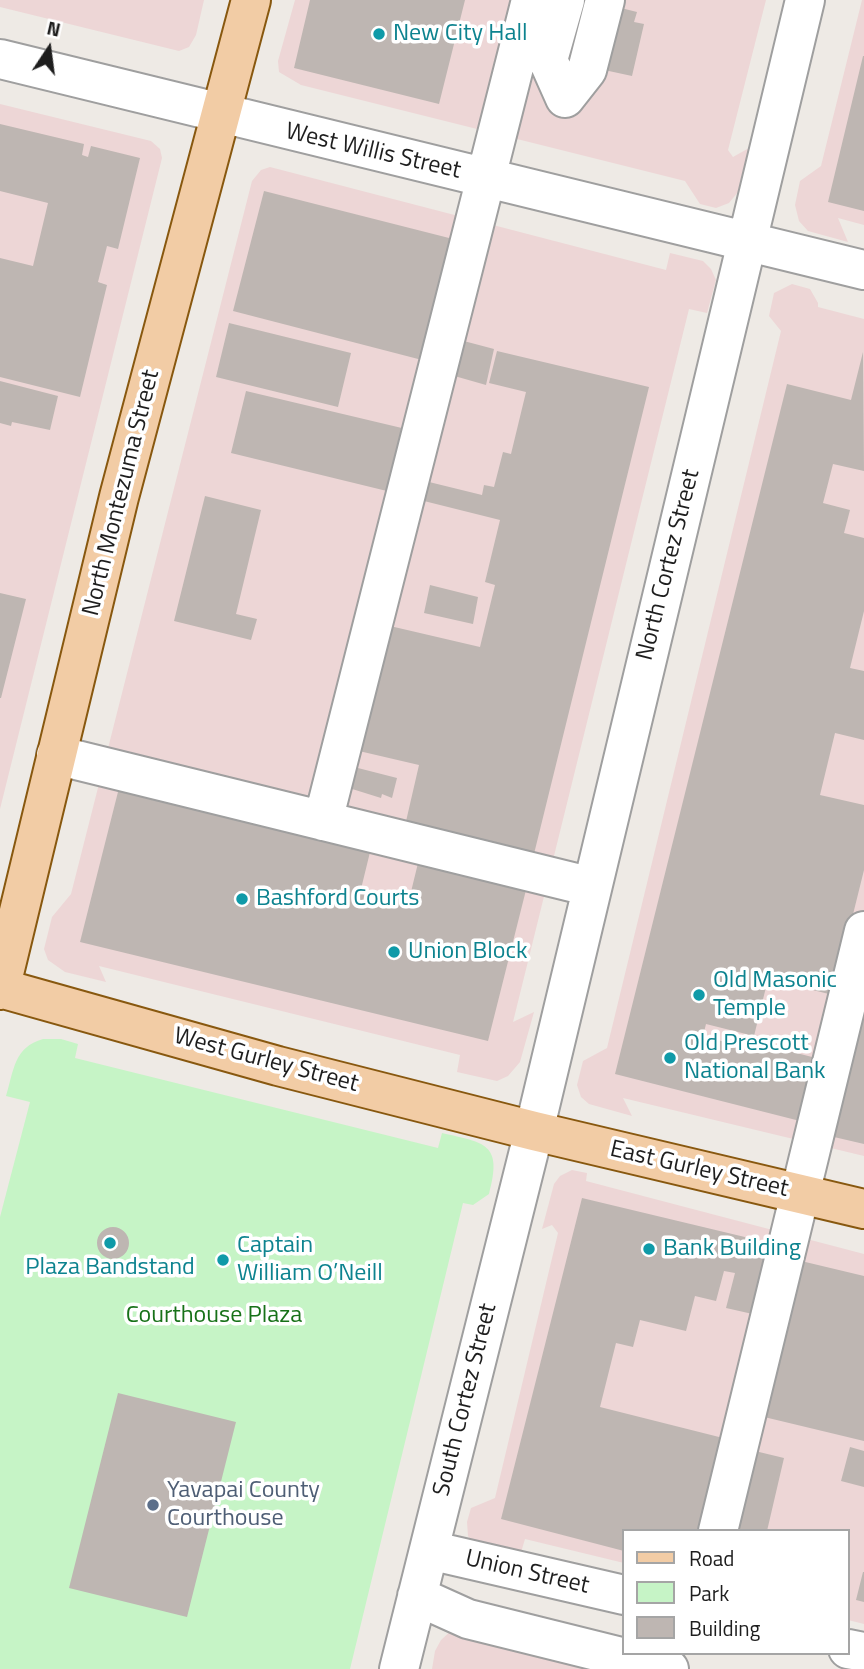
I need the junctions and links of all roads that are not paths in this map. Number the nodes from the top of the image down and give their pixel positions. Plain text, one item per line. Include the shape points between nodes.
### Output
1 (251, 0) edge
2 (531, 0) edge
3 (565, 0) edge
4 (579, 0) edge
5 (593, 0) edge
6 (605, 0) edge
7 (805, 0) edge
8 (0, 59) edge
9 (565, 98) junction
10 (222, 113) junction
11 (487, 179) junction
12 (747, 241) junction
13 (864, 270) edge
14 (56, 755) junction
15 (323, 821) junction
16 (592, 887) junction
17 (864, 931) edge
18 (0, 989) edge
19 (534, 1130) junction
20 (800, 1193) junction
21 (864, 1209) edge
22 (718, 1529) edge
23 (429, 1550) junction
24 (622, 1595) edge
25 (417, 1596) junction
26 (399, 1669) edge
27 (669, 1669) edge

1 - 10 main road, North Montezuma Street
2 - 11 street
3 - 9 street via 548,60
4 - 9 street via 561,64
5 - 9 street
6 - 9 street via 587,70
7 - 12 street, North Cortez Street
8 - 10 street, West Willis Street
10 - 11 street, West Willis Street
10 - 14 main road, North Montezuma Street
11 - 12 street, West Willis Street
11 - 15 street
12 - 13 street, West Willis Street
12 - 16 street, North Cortez Street
14 - 15 street
14 - 18 main road, North Montezuma Street
15 - 16 street
16 - 19 street, North Cortez Street
17 - 20 street
18 - 19 main road, West Gurley Street
19 - 20 main road, East Gurley Street
19 - 23 street, South Cortez Street
20 - 21 main road, East Gurley Street
20 - 22 street
23 - 24 street, Union Street
23 - 25 street, South Cortez Street
25 - 26 street, South Cortez Street
25 - 27 street via 468,1619

